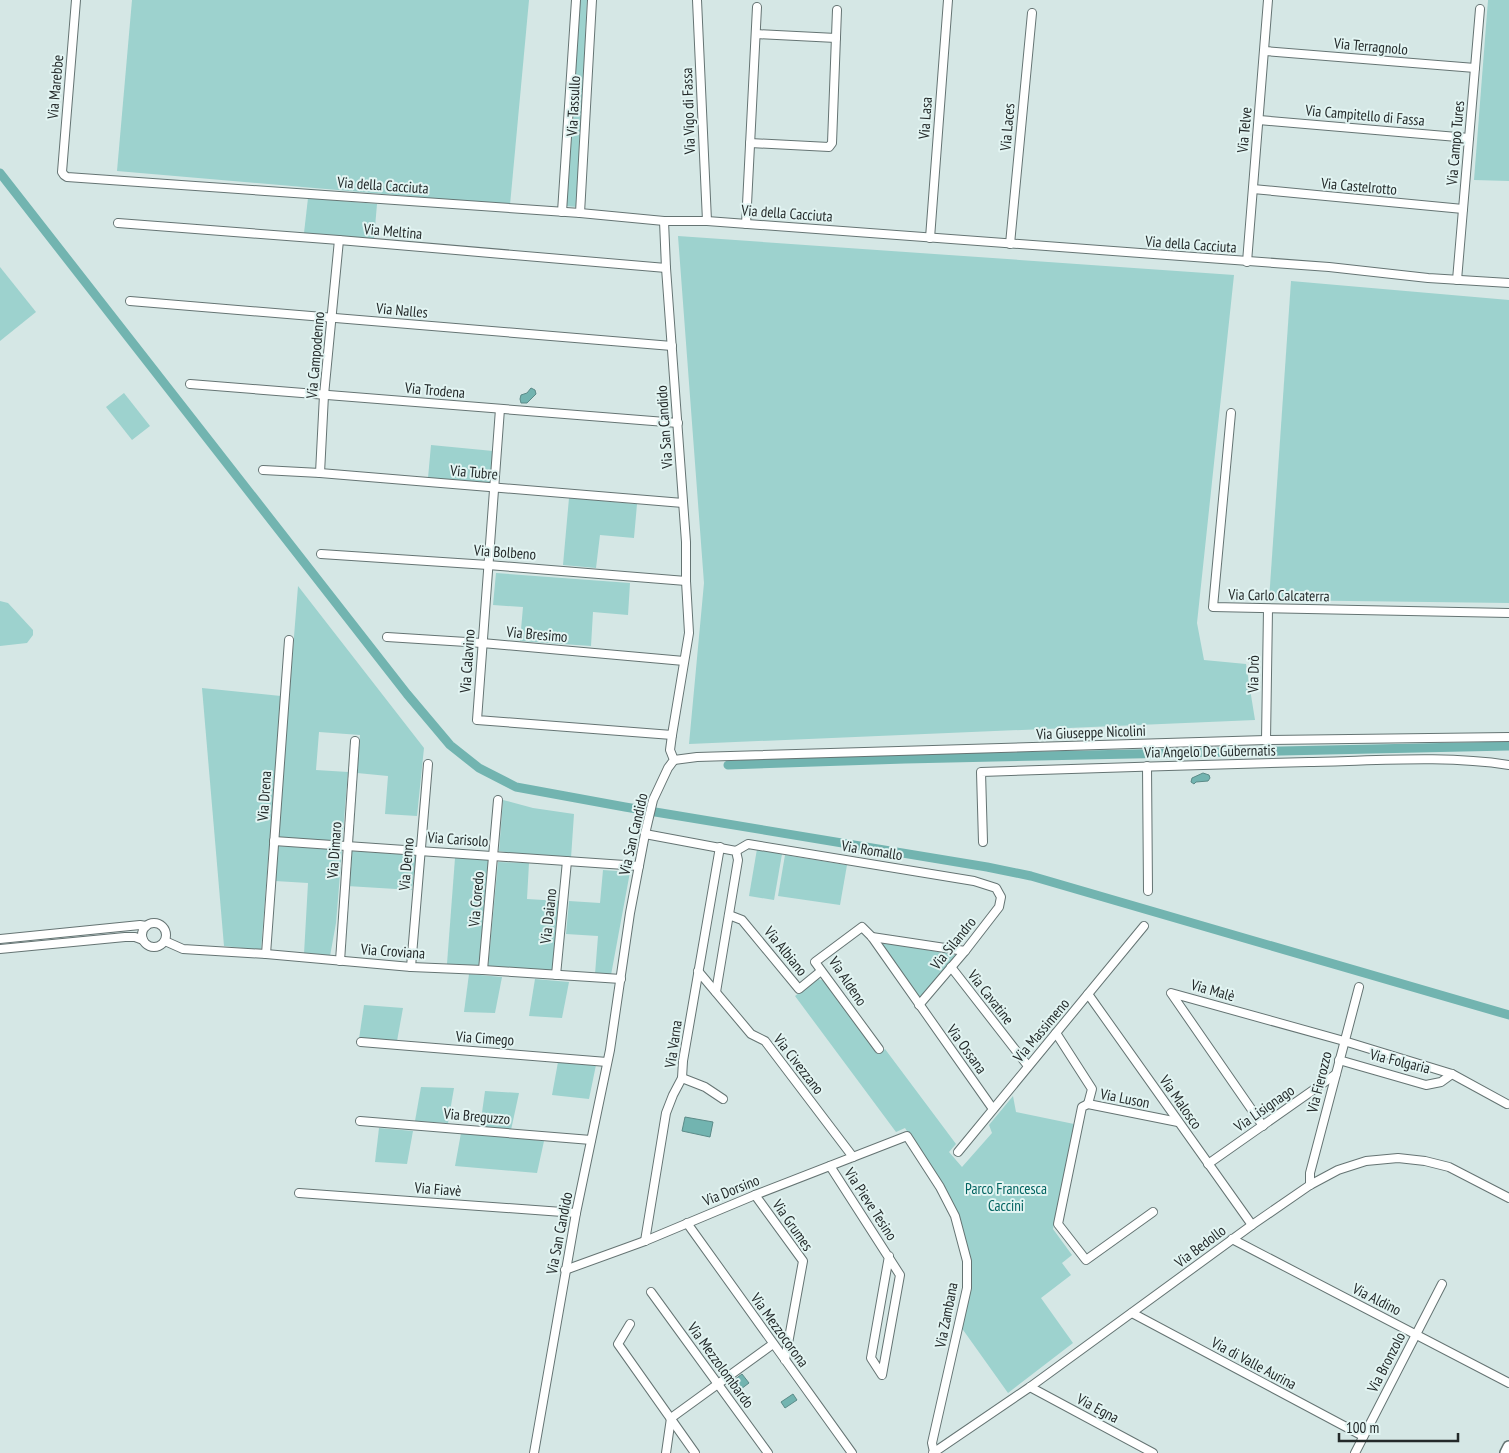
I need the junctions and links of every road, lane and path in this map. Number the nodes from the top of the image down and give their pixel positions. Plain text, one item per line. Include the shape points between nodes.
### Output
1 (76, 0) edge
2 (576, 0) edge
3 (592, 0) edge
4 (697, 0) edge
5 (948, 0) edge
6 (1268, 0) edge
7 (757, 7) dead end
8 (1480, 9) dead end
9 (837, 10) dead end
10 (1032, 13) dead end
11 (756, 34) junction
12 (836, 38) junction
13 (1265, 51) junction
14 (1475, 68) junction
15 (1259, 120) junction
16 (1469, 138) junction
17 (750, 143) junction
18 (64, 175) joint
19 (1253, 189) junction
20 (1463, 209) junction
21 (562, 212) junction
22 (580, 213) junction
23 (664, 220) junction
24 (707, 221) junction
25 (118, 223) dead end
26 (746, 224) junction
27 (930, 238) junction
28 (339, 240) junction
29 (1010, 244) junction
30 (1247, 262) junction
31 (666, 268) junction
32 (1457, 280) junction
33 (1509, 283) edge
34 (130, 301) dead end
35 (332, 318) junction
36 (672, 346) junction
37 (190, 384) dead end
38 (324, 395) junction
39 (500, 409) junction
40 (1231, 413) dead end
41 (678, 423) junction
42 (263, 470) dead end
43 (320, 473) junction
44 (494, 487) junction
45 (684, 503) junction
46 (321, 554) dead end
47 (488, 564) junction
48 (686, 580) junction
49 (1268, 609) junction
50 (1509, 613) edge
51 (387, 637) dead end
52 (289, 640) dead end
53 (482, 643) junction
54 (684, 661) junction
55 (672, 735) junction
56 (1509, 737) edge
57 (1266, 740) junction
58 (356, 741) dead end
59 (674, 760) junction
60 (428, 764) dead end
61 (1509, 765) edge
62 (1147, 766) junction
63 (498, 800) dead end
64 (645, 834) junction
65 (274, 841) junction
66 (983, 842) dead end
67 (348, 846) junction
68 (720, 847) junction
69 (420, 851) junction
70 (736, 851) junction
71 (493, 856) junction
72 (567, 861) junction
73 (639, 866) junction
74 (1148, 891) dead end
75 (1000, 895) joint
76 (729, 914) junction
77 (146, 926) junction
78 (1144, 926) dead end
79 (79, 930) junction
80 (19, 937) junction
81 (0, 938) edge
82 (872, 938) junction
83 (143, 940) junction
84 (165, 941) junction
85 (79, 942) junction
86 (20, 948) junction
87 (0, 950) edge
88 (965, 951) junction
89 (266, 954) junction
90 (340, 961) junction
91 (411, 966) junction
92 (952, 968) junction
93 (483, 970) junction
94 (698, 971) junction
95 (821, 972) junction
96 (556, 975) junction
97 (621, 980) junction
98 (1359, 988) dead end
99 (716, 992) junction
100 (1088, 994) junction
101 (919, 1005) junction
102 (1056, 1033) junction
103 (1344, 1041) junction
104 (361, 1042) dead end
105 (879, 1049) dead end
106 (1340, 1060) junction
107 (607, 1062) junction
108 (1028, 1066) junction
109 (1336, 1074) junction
110 (1452, 1074) junction
111 (682, 1078) junction
112 (723, 1099) dead end
113 (1088, 1104) junction
114 (1507, 1104) dead end
115 (993, 1109) junction
116 (360, 1121) dead end
117 (1178, 1122) junction
118 (1263, 1126) junction
119 (907, 1136) joint
120 (591, 1140) junction
121 (958, 1152) dead end
122 (853, 1157) junction
123 (1208, 1164) junction
124 (830, 1166) junction
125 (1310, 1185) junction
126 (299, 1193) dead end
127 (755, 1195) junction
128 (1509, 1198) edge
129 (1153, 1212) dead end
130 (576, 1213) junction
131 (686, 1223) junction
132 (1252, 1225) junction
133 (1232, 1239) junction
134 (645, 1241) junction
135 (889, 1256) junction
136 (565, 1270) junction
137 (1442, 1284) dead end
138 (652, 1292) dead end
139 (1132, 1314) junction
140 (630, 1324) dead end
141 (1415, 1335) junction
142 (773, 1344) junction
143 (785, 1360) junction
144 (717, 1383) junction
145 (1509, 1383) edge
146 (1030, 1387) junction
147 (671, 1418) junction
148 (1363, 1436) junction
149 (1509, 1447) edge
150 (934, 1452) edge
151 (534, 1453) edge
152 (666, 1453) edge
153 (695, 1453) edge
154 (768, 1453) edge
155 (852, 1453) edge
156 (1153, 1453) edge
157 (1355, 1453) edge
158 (1506, 1453) edge

1 - 18 street, Via Marebbe
2 - 21 street
3 - 22 street, Via Tassullo
4 - 24 street, Via Vigo di Fassa
5 - 27 street, Via Lasa
6 - 13 street, Via Telve
7 - 11 street
8 - 14 street, Via Campo Tures
9 - 12 street
10 - 29 street, Via Laces
11 - 12 street
11 - 17 street
12 - 17 street via 832,143 829,148
13 - 14 street, Via Terragnolo
13 - 15 street, Via Telve
14 - 16 street, Via Campo Tures
15 - 16 street, Via Campitello di Fassa
15 - 19 street, Via Telve
16 - 20 street, Via Campo Tures
17 - 26 street
18 - 21 street, Via della Cacciuta
19 - 20 street, Via Castelrotto
19 - 30 street, Via Telve
20 - 32 street, Via Campo Tures
21 - 22 street, Via della Cacciuta
22 - 23 street, Via della Cacciuta
23 - 24 street, Via della Cacciuta
23 - 31 street, Via San Candido
24 - 26 street, Via della Cacciuta
25 - 28 street, Via Meltina
26 - 27 street, Via della Cacciuta
27 - 29 street, Via della Cacciuta
28 - 31 street, Via Meltina
28 - 35 street, Via Campodenno
29 - 30 street, Via della Cacciuta
30 - 32 street, Via della Cacciuta
31 - 36 street, Via San Candido
32 - 33 street, Via della Cacciuta
34 - 35 street, Via Nalles
35 - 36 street, Via Nalles
35 - 38 street, Via Campodenno
36 - 41 street, Via San Candido
37 - 38 street, Via Trodena
38 - 39 street, Via Trodena
38 - 43 street, Via Campodenno
39 - 41 street, Via Trodena
39 - 44 street, Via Calavino
40 - 49 street, Via Carlo Calcaterra via 1214,607
41 - 45 street, Via San Candido
42 - 43 street, Via Tubre
43 - 44 street, Via Tubre
44 - 45 street, Via Tubre
44 - 47 street, Via Calavino
45 - 48 street, Via San Candido
46 - 47 street, Via Bolbeno
47 - 48 street, Via Bolbeno
47 - 53 street, Via Calavino
48 - 54 street, Via San Candido via 689,633
49 - 50 street, Via Carlo Calcaterra
49 - 57 street, Via Drò
51 - 53 street, Via Bresimo
52 - 65 street, Via Drena
53 - 54 street, Via Bresimo
53 - 55 street, Via Calavino via 477,720
54 - 55 street, Via San Candido
55 - 59 street, Via San Candido via 670,750
56 - 57 street, Via Giuseppe Nicolini
57 - 59 street, Via Giuseppe Nicolini via 697,756
58 - 67 street, Via Dimaro
59 - 64 street, Via San Candido via 653,800
60 - 69 street, Via Denno
61 - 62 street, Via Angelo De Gubernatis via 1479,760 1418,760
62 - 66 street, Via Angelo De Gubernatis via 981,772
62 - 74 street
63 - 71 street, Via Coredo
64 - 68 street
64 - 73 street, Via San Candido
65 - 67 street, Via Carisolo
65 - 89 street, Via Drena
67 - 69 street, Via Carisolo
67 - 90 street, Via Dimaro
68 - 70 street
68 - 94 street, Via Varna
69 - 71 street, Via Carisolo
69 - 91 street, Via Denno
70 - 75 street, Via Romallo via 748,844 964,879 990,885
70 - 76 street via 738,860
71 - 72 street, Via Carisolo
71 - 93 street, Via Coredo
72 - 73 street, Via Carisolo
72 - 96 street, Via Daiano
73 - 97 street, Via San Candido
75 - 88 street, Via Silandro via 999,907
76 - 95 street, Via Albiano via 742,920 798,989
76 - 99 street
77 - 79 street
77 - 83 street via 142,932
77 - 84 street via 156,923 163,926
78 - 100 street, Via Massimeno
79 - 80 street
79 - 85 street
80 - 81 street
80 - 86 street
82 - 88 street
82 - 95 street, Via Aldeno via 862,927 815,962
82 - 101 street, Via Ossana
83 - 84 street via 152,946
83 - 85 street via 125,937
84 - 89 street, Via Croviana via 183,949
85 - 86 street
86 - 87 street
88 - 92 street, Via Silandro
89 - 90 street, Via Croviana
90 - 91 street, Via Croviana
91 - 93 street, Via Croviana
92 - 101 street, Via Silandro
92 - 108 street, Via Cavatine
93 - 96 street, Via Croviana
94 - 99 street, Via Civezzano
94 - 111 street, Via Varna
95 - 105 street, Via Aldeno
96 - 97 street, Via Croviana
97 - 107 street, Via San Candido
98 - 103 street, Via Fierozzo
99 - 122 street, Via Civezzano via 751,1034 765,1041
100 - 102 street, Via Massimeno
100 - 117 street, Via Malosco
101 - 115 street, Via Ossana
102 - 108 street, Via Massimeno
102 - 113 street, Via Luson via 1092,1088
103 - 106 street, Via Fierozzo
103 - 110 street, Via Folgaria
103 - 118 street, Via Malè via 1172,993
104 - 107 street, Via Cimego
106 - 109 street, Via Fierozzo
106 - 110 street, Via Folgaria via 1426,1084 1441,1082
107 - 120 street, Via San Candido
108 - 115 street, Via Massimeno
109 - 118 street, Via Lisignago
109 - 125 street, Via Fierozzo via 1310,1173
110 - 114 street, Via Folgaria
111 - 112 street
111 - 134 street, Via Varna via 666,1113
113 - 117 street, Via Luson
113 - 129 street via 1082,1107 1058,1224 1086,1260
115 - 121 street, Via Massimeno
116 - 120 street, Via Breguzzo
117 - 123 street, Via Malosco
118 - 123 street, Via Lisignago
119 - 122 street, Via Dorsino
119 - 150 street, Via Zambana via 955,1216 967,1261 967,1288 932,1444
120 - 130 street, Via San Candido
122 - 124 street, Via Dorsino
123 - 132 street, Via Malosco
124 - 127 street, Via Dorsino
124 - 135 street, Via Pieve Tesino
125 - 128 street, Via Bedollo via 1338,1170 1366,1161 1398,1158 1449,1167
125 - 132 street, Via Bedollo
126 - 130 street, Via Fiavè
127 - 131 street, Via Dorsino
127 - 143 street, Via Grumes via 803,1261
130 - 136 street, Via San Candido
131 - 134 street, Via Dorsino
131 - 142 street, Via Mezzocorona
132 - 133 street, Via Bedollo
133 - 139 street, Via Bedollo
133 - 141 street, Via Aldino
134 - 136 street, Via Dorsino
135 - 135 street, Via Pieve Tesino via 871,1358 882,1375 900,1275
136 - 151 street, Via San Candido
137 - 141 street, Via Bronzolo
138 - 144 street, Via Mezzolombardo
139 - 146 street, Via Bedollo
139 - 148 street, Via di Valle Aurina
140 - 147 street via 618,1344
141 - 145 street, Via Aldino
141 - 148 street, Via Bronzolo
142 - 143 street, Via Mezzocorona
142 - 144 street
143 - 155 street, Via Mezzocorona
144 - 147 street
144 - 154 street, Via Mezzolombardo
146 - 150 street, Via Bedollo
146 - 156 street, Via Egna
147 - 152 street
147 - 153 street
148 - 157 street, Via Bronzolo
149 - 158 street

